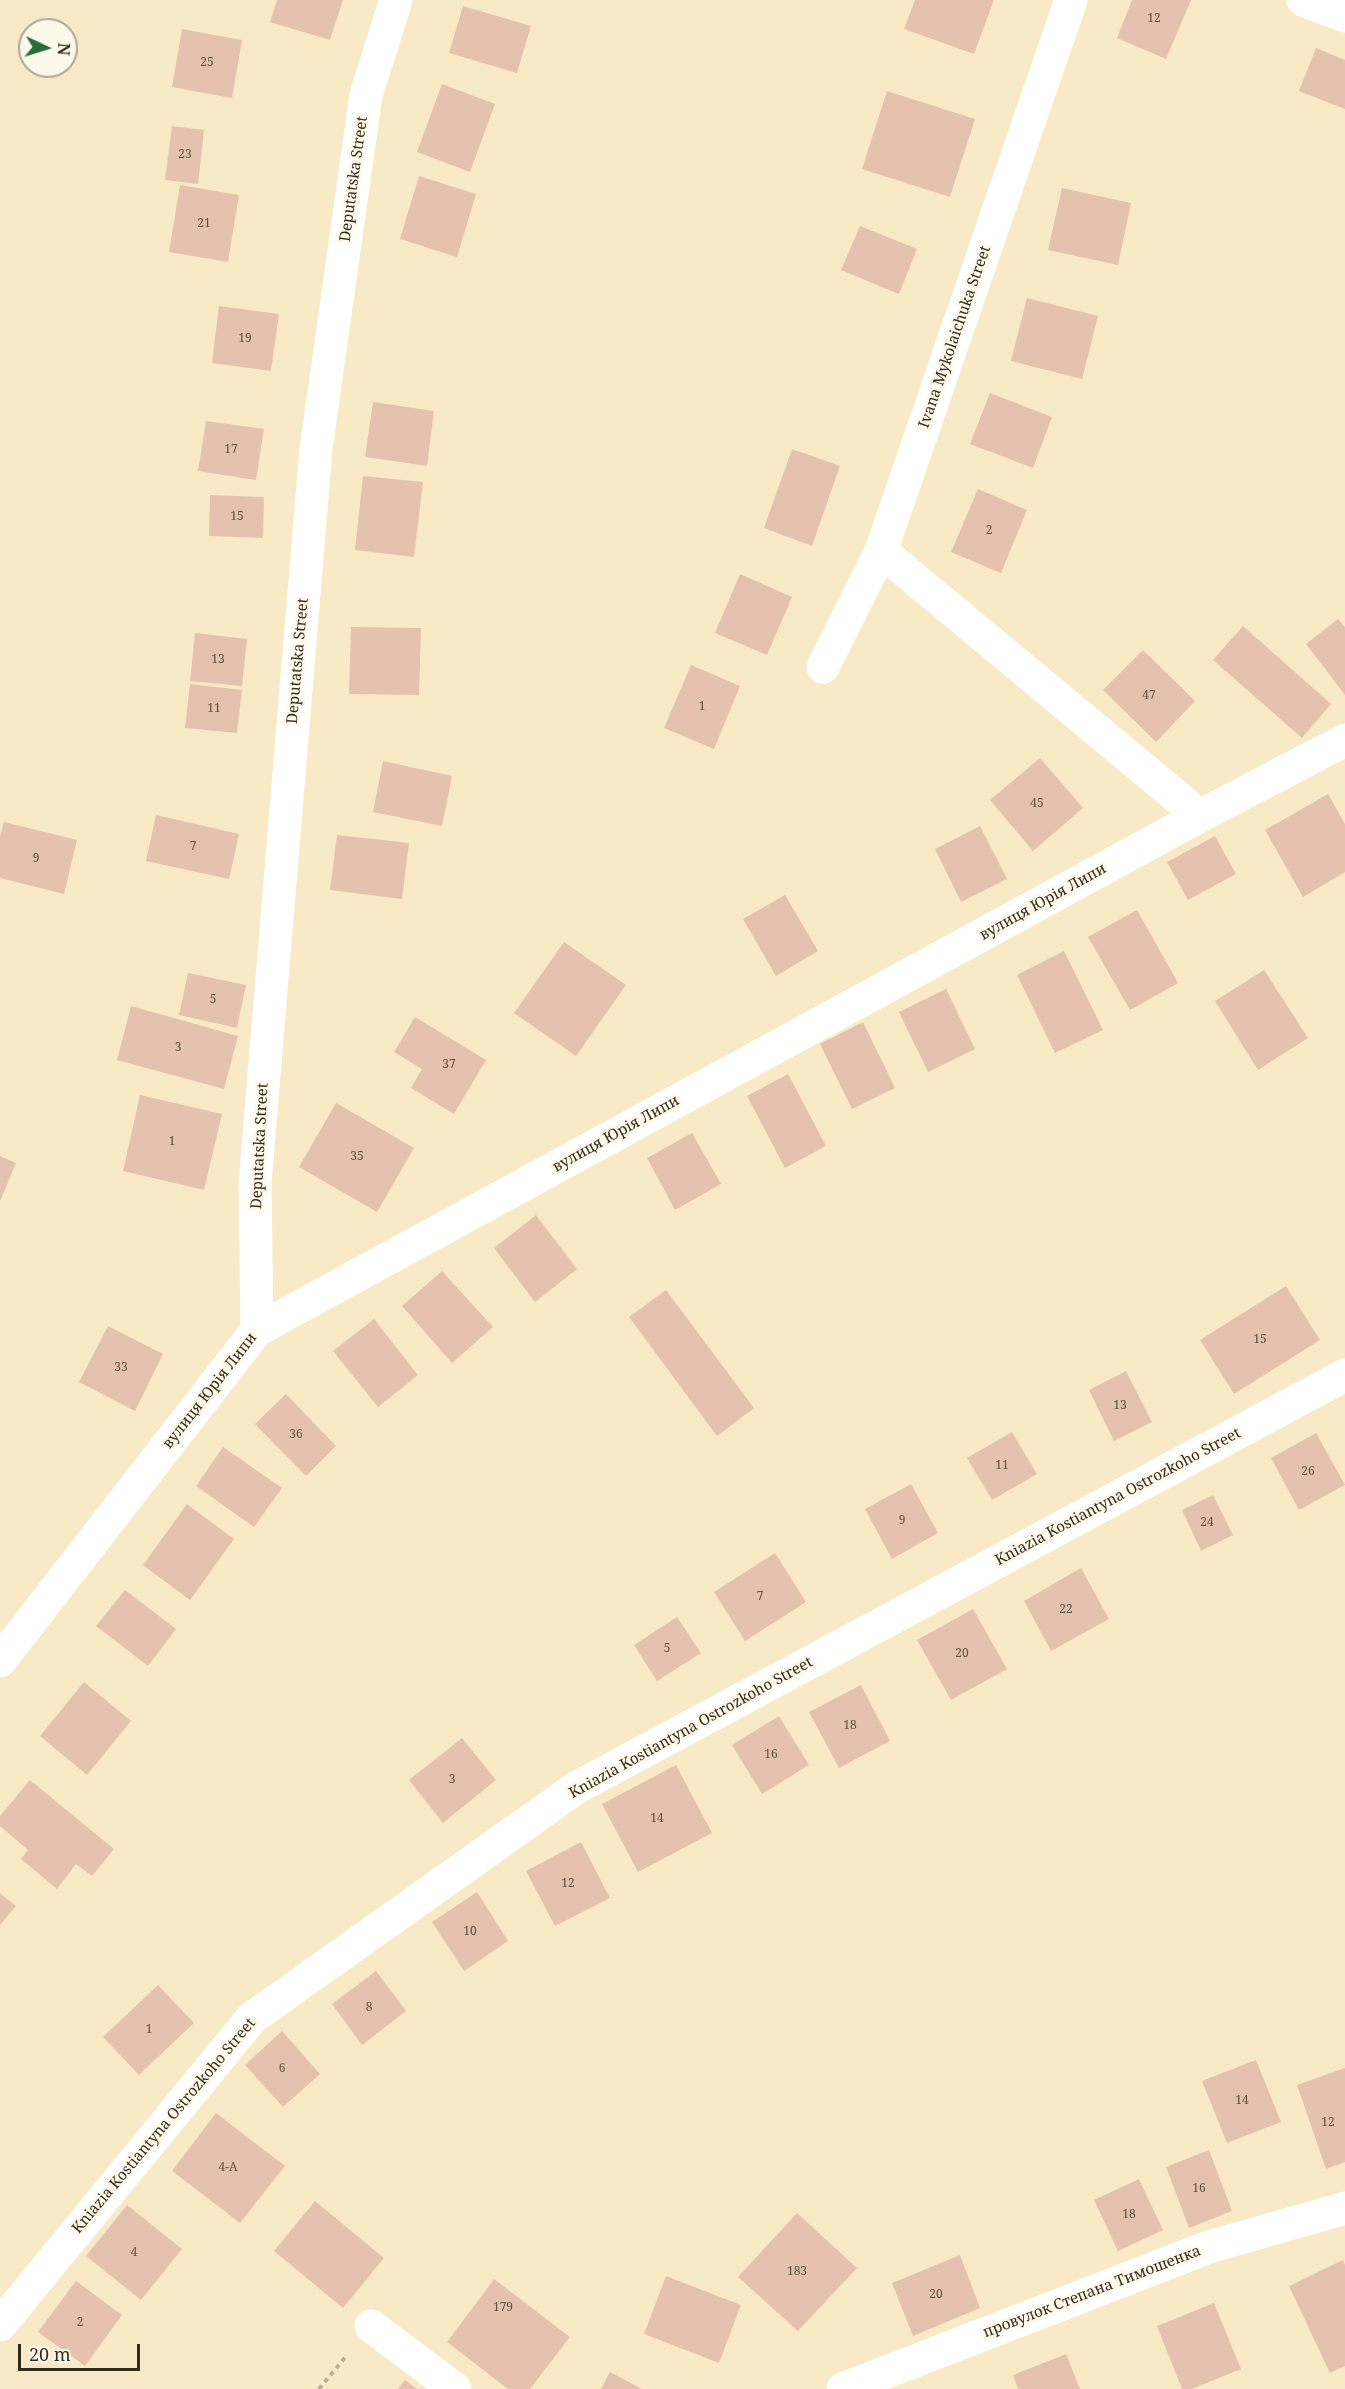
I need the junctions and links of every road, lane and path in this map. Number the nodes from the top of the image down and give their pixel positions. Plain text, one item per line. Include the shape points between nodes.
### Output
1 (396, 0) edge
2 (1071, 0) edge
3 (1303, 0) edge
4 (1345, 16) edge
5 (881, 551) junction
6 (823, 667) dead end
7 (1345, 740) edge
8 (1200, 816) junction
9 (256, 1330) junction
10 (1345, 1375) edge
11 (0, 1661) edge
12 (1345, 2208) edge
13 (0, 2325) edge
14 (371, 2326) dead end
15 (455, 2389) edge
16 (843, 2389) edge

1 - 9 street, Deputatska Street via 366,96 316,449 255,1183
2 - 5 street, Ivana Mykolaichuka Street
3 - 4 street
5 - 6 street, Ivana Mykolaichuka Street
5 - 8 street
7 - 8 street, вулиця Юрія Липи
8 - 9 street, вулиця Юрія Липи
9 - 11 street, вулиця Юрія Липи
10 - 13 street, Kniazia Kostiantyna Ostrozkoho Street via 576,1788 252,2018
12 - 16 street, провулок Степана Тимошенка via 1209,2247
14 - 15 street

